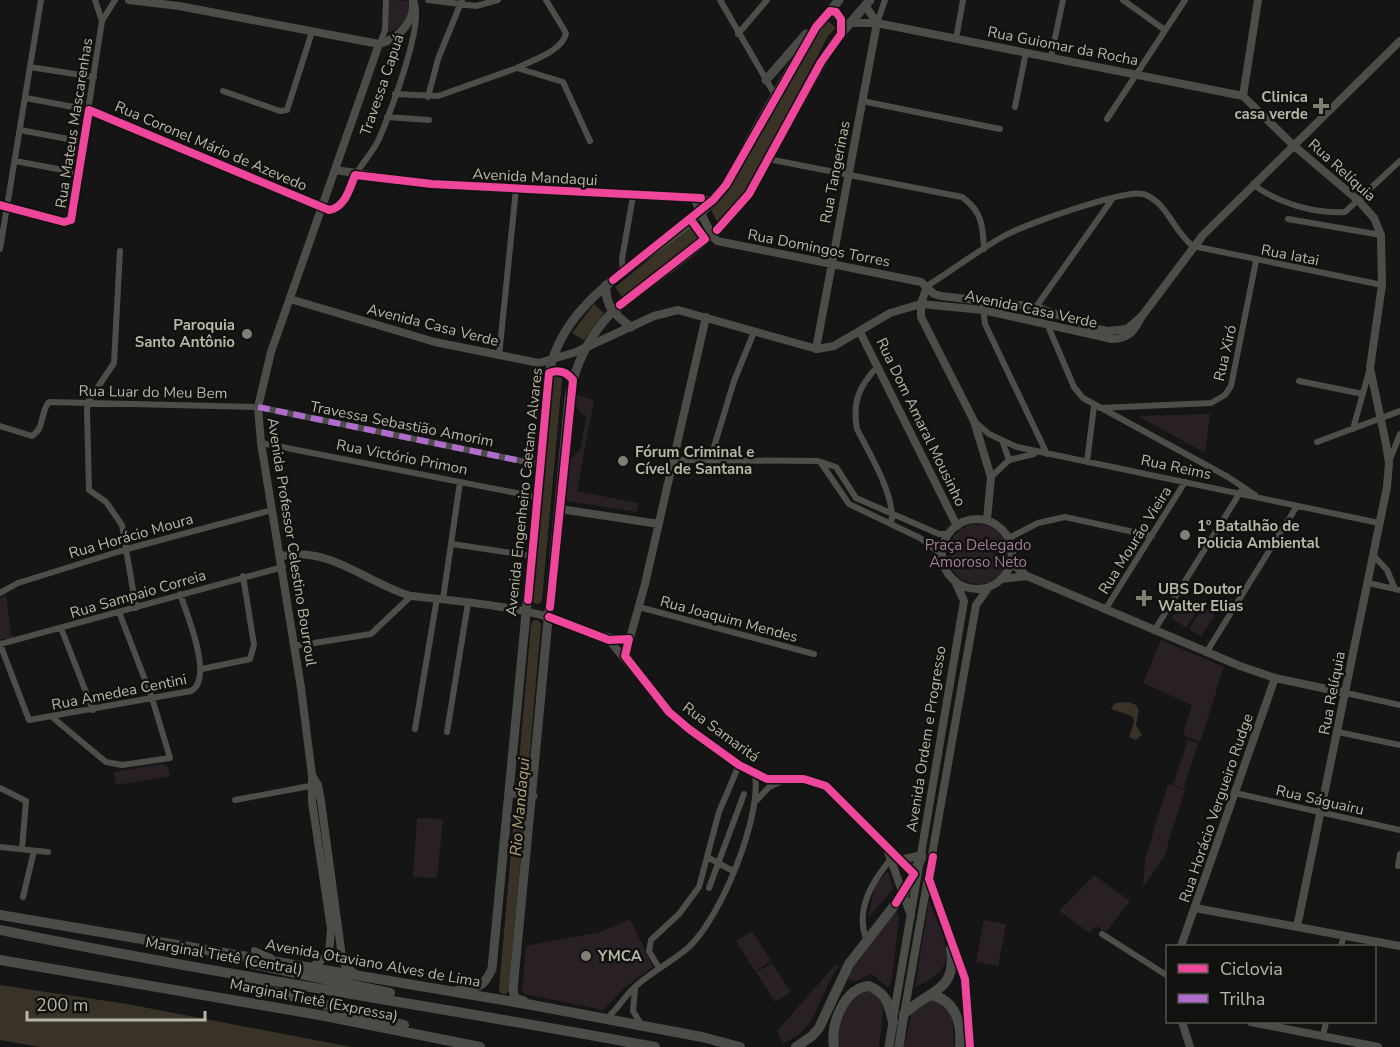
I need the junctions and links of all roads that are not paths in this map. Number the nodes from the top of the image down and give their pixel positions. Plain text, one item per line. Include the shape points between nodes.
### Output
1 (41, 0) edge
2 (95, 0) edge
3 (115, 0) edge
4 (129, 0) edge
5 (386, 0) edge
6 (413, 0) edge
7 (428, 0) edge
8 (498, 0) edge
9 (546, 0) edge
10 (720, 0) edge
11 (767, 0) edge
12 (839, 0) edge
13 (963, 0) edge
14 (1063, 0) edge
15 (1123, 0) edge
16 (1185, 0) edge
17 (1258, 0) edge
18 (884, 1) edge
19 (866, 2) edge
20 (461, 3) edge
21 (830, 11) junction
22 (102, 21) junction
23 (850, 23) junction
24 (877, 23) junction
25 (816, 27) junction
26 (1165, 30) junction
27 (312, 32) junction
28 (738, 34) junction
29 (841, 34) junction
30 (956, 39) junction
31 (1400, 41) edge
32 (379, 44) junction
33 (1026, 52) junction
34 (1051, 57) junction
35 (30, 67) junction
36 (517, 68) junction
37 (1136, 74) junction
38 (94, 76) junction
39 (766, 80) junction
40 (223, 91) dead end
41 (395, 94) junction
42 (775, 95) junction
43 (1243, 96) junction
44 (428, 97) junction
45 (26, 98) junction
46 (862, 101) junction
47 (1015, 107) dead end
48 (89, 110) junction
49 (387, 117) junction
50 (429, 120) dead end
51 (1107, 120) dead end
52 (1000, 129) dead end
53 (20, 130) junction
54 (590, 141) dead end
55 (84, 142) junction
56 (1293, 145) junction
57 (768, 159) junction
58 (15, 161) junction
59 (1400, 161) edge
60 (335, 170) junction
61 (79, 173) junction
62 (356, 175) junction
63 (848, 175) junction
64 (1253, 184) junction
65 (516, 189) junction
66 (633, 196) junction
67 (1113, 197) junction
68 (694, 198) junction
69 (713, 200) junction
70 (1359, 201) junction
71 (0, 205) edge
72 (8, 208) junction
73 (322, 208) junction
74 (700, 213) junction
75 (1288, 219) dead end
76 (711, 234) junction
77 (1380, 235) junction
78 (1193, 246) junction
79 (0, 249) edge
80 (984, 249) junction
81 (120, 251) dead end
82 (1256, 261) junction
83 (831, 263) junction
84 (623, 273) junction
85 (606, 285) junction
86 (1382, 285) junction
87 (927, 286) junction
88 (290, 299) junction
89 (921, 304) junction
90 (983, 306) junction
91 (1036, 308) junction
92 (612, 312) junction
93 (1142, 316) junction
94 (706, 317) junction
95 (1048, 326) junction
96 (631, 327) junction
97 (754, 332) junction
98 (860, 332) junction
99 (584, 348) junction
100 (816, 349) junction
101 (499, 356) junction
102 (553, 359) junction
103 (879, 365) junction
104 (1370, 368) junction
105 (549, 373) junction
106 (573, 380) junction
107 (1299, 381) dead end
108 (1363, 394) junction
109 (88, 402) junction
110 (258, 407) junction
111 (1097, 407) junction
112 (1400, 411) edge
113 (1382, 420) junction
114 (974, 421) junction
115 (0, 426) edge
116 (1353, 429) junction
117 (1400, 434) edge
118 (1317, 442) dead end
119 (261, 443) junction
120 (1003, 443) junction
121 (1045, 454) junction
122 (673, 459) junction
123 (710, 460) junction
124 (818, 460) junction
125 (1009, 460) junction
126 (1087, 462) junction
127 (1389, 463) junction
128 (541, 465) junction
129 (991, 477) junction
130 (460, 482) junction
131 (1185, 482) junction
132 (1242, 485) junction
133 (1240, 495) junction
134 (1257, 496) junction
135 (537, 498) junction
136 (1297, 506) junction
137 (272, 510) junction
138 (560, 510) junction
139 (893, 514) junction
140 (987, 520) junction
141 (1379, 523) junction
142 (659, 524) junction
143 (891, 524) junction
144 (957, 526) junction
145 (948, 534) junction
146 (1152, 536) junction
147 (1009, 538) junction
148 (452, 544) junction
149 (127, 549) junction
150 (942, 555) junction
151 (1373, 555) junction
152 (281, 556) junction
153 (532, 556) junction
154 (1011, 563) junction
155 (283, 567) junction
156 (243, 576) junction
157 (1027, 576) junction
158 (1001, 579) junction
159 (955, 581) junction
160 (1368, 584) junction
161 (989, 587) junction
162 (1397, 589) edge
163 (0, 593) edge
164 (180, 594) junction
165 (411, 596) junction
166 (440, 599) junction
167 (468, 603) junction
168 (639, 607) junction
169 (136, 608) junction
170 (1105, 610) junction
171 (119, 612) junction
172 (526, 612) junction
173 (549, 617) junction
174 (61, 628) junction
175 (1154, 631) junction
176 (629, 639) junction
177 (609, 640) junction
178 (0, 644) edge
179 (295, 646) junction
180 (1206, 653) junction
181 (814, 654) dead end
182 (625, 656) junction
183 (202, 669) junction
184 (1275, 678) junction
185 (1346, 693) junction
186 (152, 698) junction
187 (1400, 705) edge
188 (93, 710) junction
189 (52, 717) junction
190 (415, 729) dead end
191 (447, 732) dead end
192 (1338, 732) junction
193 (1400, 745) edge
194 (739, 765) junction
195 (755, 774) junction
196 (782, 781) junction
197 (314, 785) junction
198 (0, 788) edge
199 (509, 792) junction
200 (1235, 793) junction
201 (744, 794) dead end
202 (532, 796) junction
203 (235, 800) dead end
204 (756, 800) junction
205 (1322, 812) junction
206 (1400, 830) edge
207 (0, 847) edge
208 (22, 849) junction
209 (34, 851) junction
210 (48, 852) dead end
211 (1400, 855) edge
212 (921, 856) junction
213 (707, 857) junction
214 (896, 860) junction
215 (720, 864) junction
216 (1398, 867) dead end
217 (894, 868) junction
218 (881, 870) junction
219 (733, 871) junction
220 (920, 877) junction
221 (328, 883) junction
222 (710, 888) dead end
223 (903, 893) junction
224 (324, 895) junction
225 (23, 897) dead end
226 (334, 903) junction
227 (1195, 908) junction
228 (0, 915) edge
229 (911, 918) junction
230 (1298, 927) junction
231 (0, 931) edge
232 (1102, 934) dead end
233 (1344, 936) junction
234 (866, 938) junction
235 (950, 940) junction
236 (1181, 945) edge
237 (1341, 945) edge
238 (1400, 946) edge
239 (254, 950) dead end
240 (221, 953) junction
241 (329, 954) junction
242 (342, 957) junction
243 (0, 960) edge
244 (283, 962) junction
245 (312, 967) junction
246 (659, 968) junction
247 (238, 975) junction
248 (357, 975) junction
249 (1166, 975) edge
250 (636, 986) junction
251 (450, 991) junction
252 (931, 995) junction
253 (532, 1005) junction
254 (448, 1009) junction
255 (904, 1014) junction
256 (606, 1019) junction
257 (893, 1022) junction
258 (1182, 1023) edge
259 (1256, 1023) edge
260 (1326, 1023) edge
261 (643, 1026) junction
262 (1323, 1036) junction
263 (458, 1043) junction
264 (480, 1047) edge
265 (656, 1047) edge
266 (740, 1047) edge
267 (796, 1047) edge
268 (834, 1047) edge
269 (889, 1047) edge
270 (899, 1047) edge
271 (960, 1047) edge
272 (970, 1047) edge
273 (1190, 1047) edge
274 (1378, 1047) edge

1 - 35 street
2 - 22 street, Rua Mateus Mascarenhas
3 - 22 street, Rua Mateus Mascarenhas
4 - 27 main road
5 - 32 street via 385,30
6 - 32 main road, Travessa Capuá via 408,25
6 - 41 street, Travessa Capuá via 418,11 417,25
7 - 20 street
8 - 20 street via 476,6
9 - 36 street via 566,36 559,46
10 - 28 street
11 - 28 street
12 - 21 main road, Avenida Engenheiro Caetano Alvares
13 - 30 street
14 - 34 street
15 - 26 street
16 - 26 street
17 - 43 main road
18 - 19 street, Rua Tangerinas
18 - 24 street, Rua Tangerinas
19 - 23 main road
19 - 24 main road
20 - 44 street via 438,58
21 - 25 main road, Avenida Engenheiro Caetano Alvares
21 - 29 main road via 840,17
22 - 38 street, Rua Mateus Mascarenhas
23 - 24 main road, Rua Guiomar da Rocha
23 - 29 main road
24 - 30 main road, Rua Guiomar da Rocha
24 - 46 main road, Rua Tangerinas
25 - 39 main road
25 - 42 main road, Avenida Engenheiro Caetano Alvares
26 - 37 street
27 - 32 main road
27 - 40 street via 287,111
28 - 39 street
29 - 57 main road via 821,62
30 - 33 main road, Rua Guiomar da Rocha
31 - 56 main road, Avenida Casa Verde
32 - 60 main road, Avenida Professor Celestino Bourroul
33 - 34 main road, Rua Guiomar da Rocha
33 - 47 street
34 - 37 main road, Rua Guiomar da Rocha
35 - 38 street
35 - 45 street
36 - 44 street
36 - 54 street via 563,82
37 - 43 main road, Rua Guiomar da Rocha
37 - 51 street
38 - 48 street, Rua Mateus Mascarenhas
39 - 42 street
41 - 44 street
41 - 49 street, Travessa Capuá
42 - 69 main road, Avenida Engenheiro Caetano Alvares via 726,185
43 - 56 main road, Rua Relíquia
45 - 48 street, Rua Coronel Mário de Azevedo
45 - 53 street
46 - 52 street
46 - 63 main road, Rua Tangerinas
48 - 55 street, Rua Mateus Mascarenhas
48 - 73 street, Rua Coronel Mário de Azevedo
49 - 50 street
49 - 62 street, Travessa Capuá
53 - 55 street
53 - 58 street
55 - 61 street, Rua Mateus Mascarenhas
56 - 64 main road, Avenida Casa Verde
56 - 70 main road, Rua Relíquia
57 - 63 street
57 - 76 main road via 749,194
58 - 61 street
58 - 72 street
59 - 70 street
60 - 62 main road, Avenida Mandaqui
60 - 73 main road, Avenida Professor Celestino Bourroul
61 - 72 street, Rua Mateus Mascarenhas via 68,222
62 - 65 main road, Avenida Mandaqui
62 - 73 street, Travessa Capuá via 338,208
63 - 80 street via 962,197 980,216
63 - 83 main road, Rua Tangerinas
64 - 70 street via 1277,199 1335,213 1345,212
64 - 78 main road, Avenida Casa Verde
65 - 66 main road, Avenida Mandaqui
65 - 101 street
66 - 68 main road, Avenida Mandaqui
66 - 84 street
67 - 78 street via 1135,194 1150,198
67 - 80 street via 1016,230
67 - 91 street
68 - 69 main road, Avenida Mandaqui
68 - 74 main road
69 - 74 main road, Avenida Engenheiro Caetano Alvares
70 - 77 main road, Rua Relíquia via 1374,218
71 - 72 street
72 - 79 street
73 - 88 main road, Avenida Professor Celestino Bourroul
74 - 76 main road
74 - 84 main road, Avenida Engenheiro Caetano Alvares
75 - 77 street
76 - 83 main road, Rua Domingos Torres via 717,241
76 - 92 main road
77 - 86 main road, Rua Relíquia
78 - 82 street, Rua Iatai
78 - 93 main road, Avenida Casa Verde
80 - 87 street
81 - 109 street via 114,363
82 - 86 street, Rua Iatai
82 - 111 street, Rua Xiró via 1235,371 1225,395 1211,403 1193,405
83 - 87 main road, Rua Domingos Torres
83 - 100 main road, Rua Tangerinas
84 - 85 main road, Avenida Engenheiro Caetano Alvares
85 - 92 main road via 605,296
85 - 102 main road, Avenida Engenheiro Caetano Alvares via 588,301
86 - 104 main road, Rua Relíquia
87 - 89 main road
87 - 90 main road, Avenida Casa Verde via 934,294
88 - 101 main road, Avenida Casa Verde via 435,342
88 - 110 main road, Avenida Professor Celestino Bourroul via 271,352
89 - 90 main road, Avenida Casa Verde
89 - 98 main road, Avenida Casa Verde via 890,314
89 - 114 main road, Rua Reims via 924,325
90 - 91 main road, Avenida Casa Verde
90 - 95 main road, Avenida Casa Verde
90 - 121 street via 985,324
91 - 93 main road, Avenida Casa Verde via 1108,332 1127,329
92 - 96 main road
92 - 99 main road
93 - 95 main road, Avenida Casa Verde via 1132,332 1120,339
94 - 96 main road, Avenida Casa Verde via 678,310
94 - 97 main road, Avenida Casa Verde
94 - 122 main road
95 - 111 street via 1074,387
96 - 99 main road, Avenida Casa Verde
97 - 100 main road, Avenida Casa Verde
97 - 123 street
98 - 100 main road, Avenida Casa Verde via 834,346
98 - 103 main road, Rua Dom Amaral Mousinho
99 - 102 main road, Avenida Casa Verde
99 - 106 main road
101 - 102 main road, Avenida Casa Verde via 539,363
102 - 105 main road, Avenida Engenheiro Caetano Alvares
103 - 139 street via 860,389 855,417 890,498
103 - 144 main road, Rua Dom Amaral Mousinho
104 - 108 street
104 - 113 main road, Rua Relíquia
105 - 106 main road via 561,371
105 - 128 main road, Avenida Engenheiro Caetano Alvares
106 - 138 main road
107 - 108 street
108 - 116 street
109 - 110 street, Rua Luar do Meu Bem
109 - 115 street, Rua Luar do Meu Bem via 49,402 40,428 32,436
109 - 149 street via 89,490 117,515
110 - 119 main road, Avenida Professor Celestino Bourroul
110 - 128 street, Travessa Sebastião Amorim
111 - 126 street
111 - 132 street
112 - 113 street
113 - 116 street
113 - 127 main road, Rua Relíquia
114 - 120 street, Rua Reims
114 - 129 main road, Rua Reims
116 - 118 street
117 - 127 street, Rua Relíquia
119 - 130 street, Rua Victório Primon
119 - 137 main road, Avenida Professor Celestino Bourroul
120 - 121 street, Rua Reims
120 - 125 street
121 - 125 street
121 - 126 street, Rua Reims
122 - 123 street
122 - 142 main road
123 - 124 street
124 - 139 street via 836,467 856,498
124 - 143 street via 849,504
125 - 129 street
126 - 131 street, Rua Reims
127 - 141 main road, Rua Relíquia
128 - 135 main road, Avenida Engenheiro Caetano Alvares
129 - 140 main road
130 - 135 street, Rua Victório Primon
130 - 148 street
131 - 133 street, Rua Reims
131 - 146 street, Rua Mourão Vieira
132 - 133 street
132 - 134 street
133 - 134 street, Rua Reims
133 - 175 street
134 - 136 street, Rua Reims
135 - 153 main road, Avenida Engenheiro Caetano Alvares
136 - 141 street, Rua Reims
136 - 180 street
137 - 149 street, Rua Horácio Moura
137 - 152 main road, Avenida Professor Celestino Bourroul
138 - 142 main road
138 - 173 main road
139 - 143 street
139 - 145 street via 939,534
140 - 144 main road via 974,519
140 - 147 main road
141 - 151 main road, Rua Relíquia
142 - 168 main road
143 - 150 street via 920,538
144 - 145 main road
145 - 150 main road
146 - 147 street via 1065,517 1038,523
146 - 170 street, Rua Mourão Vieira
147 - 154 main road
148 - 153 street
148 - 166 street
149 - 163 street, Rua Horácio Moura via 18,583
149 - 169 street
150 - 159 main road
151 - 160 main road, Rua Relíquia
151 - 162 street
152 - 155 main road, Avenida Professor Celestino Bourroul
152 - 165 main road via 329,558
153 - 172 main road, Avenida Engenheiro Caetano Alvares
154 - 157 main road
154 - 158 main road
155 - 156 street, Rua Sampaio Correia
155 - 179 main road, Avenida Professor Celestino Bourroul
156 - 164 street, Rua Sampaio Correia
156 - 183 street via 254,645 250,659
157 - 158 main road
157 - 170 main road
158 - 161 main road
159 - 161 main road via 971,588
159 - 212 main road, Avenida Ordem e Progresso via 964,601
160 - 162 street
160 - 185 main road, Rua Relíquia
161 - 220 main road, Avenida Ordem e Progresso via 976,605
164 - 169 street, Rua Sampaio Correia
164 - 183 street, Rua Amedea Centini
165 - 166 main road
165 - 179 street via 371,634
166 - 167 main road
166 - 190 street
167 - 172 main road
167 - 191 street
168 - 176 main road
168 - 181 street, Rua Joaquim Mendes
169 - 171 street, Rua Sampaio Correia
170 - 175 main road
171 - 174 street, Rua Sampaio Correia
171 - 186 street
172 - 173 main road
172 - 199 main road, Avenida Engenheiro Caetano Alvares
173 - 177 main road
173 - 202 main road
174 - 178 street, Rua Sampaio Correia
174 - 188 street
175 - 180 main road
176 - 177 main road
176 - 182 main road
177 - 182 main road, Rua Samaritá
178 - 189 street, Rua Amedea Centini via 25,716 33,721
179 - 197 main road, Avenida Professor Celestino Bourroul
180 - 184 main road
182 - 194 main road, Rua Samaritá via 669,712
183 - 186 street, Rua Amedea Centini via 196,688
184 - 185 main road
184 - 200 main road, Rua Horácio Vergueiro Rudge
185 - 187 street
185 - 192 main road, Rua Relíquia
186 - 188 street, Rua Amedea Centini
186 - 189 street via 170,758 122,765 106,762
188 - 189 street, Rua Amedea Centini
192 - 193 street
192 - 205 main road, Rua Relíquia
194 - 195 main road, Rua Samaritá
194 - 213 street via 719,812
195 - 196 main road, Rua Samaritá
195 - 204 street
196 - 204 street
196 - 214 main road, Rua Samaritá via 804,779 826,786
197 - 203 street
197 - 221 main road, Avenida Professor Celestino Bourroul
197 - 221 main road, Avenida Professor Celestino Bourroul via 331,870
198 - 208 street via 26,801
199 - 202 main road
199 - 251 main road, Avenida Engenheiro Caetano Alvares via 492,969 477,988
200 - 205 street, Rua Ságuairu
200 - 227 main road, Rua Horácio Vergueiro Rudge
201 - 215 street
202 - 253 main road via 513,990 515,998
204 - 219 street
205 - 206 street, Rua Ságuairu
205 - 230 main road, Rua Relíquia
207 - 208 street
208 - 209 street
209 - 210 street
209 - 225 street
211 - 216 street
212 - 214 main road
212 - 220 highway
213 - 215 street
213 - 246 street via 699,888 691,901 651,940 650,951
214 - 217 main road, Rua Samaritá
214 - 218 street
214 - 220 main road, Rua Samaritá
215 - 219 street
215 - 222 street
217 - 218 street
217 - 223 main road, Rua Samaritá
218 - 234 street via 868,895 863,920
219 - 246 street via 710,922 689,947
220 - 223 highway
220 - 229 main road, Avenida Ordem e Progresso
220 - 235 highway
220 - 255 main road, Avenida Ordem e Progresso
221 - 224 main road, Avenida Professor Celestino Bourroul
221 - 226 main road, Avenida Professor Celestino Bourroul
223 - 229 main road, Rua Samaritá
223 - 234 highway
224 - 226 main road
224 - 241 main road, Avenida Professor Celestino Bourroul via 331,929
226 - 242 main road, Avenida Professor Celestino Bourroul
227 - 230 main road
227 - 236 main road, Rua Horácio Vergueiro Rudge
228 - 240 highway, Avenida Otaviano Alves de Lima
229 - 257 main road, Avenida Ordem e Progresso
230 - 233 main road
231 - 247 highway, Marginal Tietê (Central)
232 - 249 street
233 - 237 street
233 - 238 main road
234 - 267 highway via 838,983 819,1028
235 - 252 highway via 953,969 943,987
235 - 272 highway via 965,979
239 - 244 street
240 - 244 highway, Avenida Otaviano Alves de Lima
240 - 254 highway via 259,966
241 - 242 main road via 336,959
241 - 245 main road
242 - 248 main road
243 - 263 highway, Marginal Tietê (Expressa)
244 - 245 highway, Avenida Otaviano Alves de Lima
245 - 248 highway, Avenida Otaviano Alves de Lima
246 - 250 street
247 - 254 highway, Marginal Tietê (Central)
247 - 263 highway via 259,988 447,1036
248 - 251 highway, Avenida Otaviano Alves de Lima
250 - 256 street
250 - 261 street via 633,1011
251 - 253 highway, Avenida Otaviano Alves de Lima
252 - 255 highway
252 - 271 highway via 945,999 955,1011
253 - 256 highway, Avenida Otaviano Alves de Lima
254 - 265 highway, Marginal Tietê (Central)
255 - 270 main road, Avenida Ordem e Progresso
256 - 261 highway, Avenida Otaviano Alves de Lima
257 - 268 highway via 883,994 869,986 857,989 848,996 836,1022
257 - 269 main road, Avenida Ordem e Progresso
258 - 273 main road
259 - 262 main road
260 - 262 street
261 - 266 highway, Avenida Otaviano Alves de Lima
262 - 274 main road
263 - 264 highway, Marginal Tietê (Expressa)

